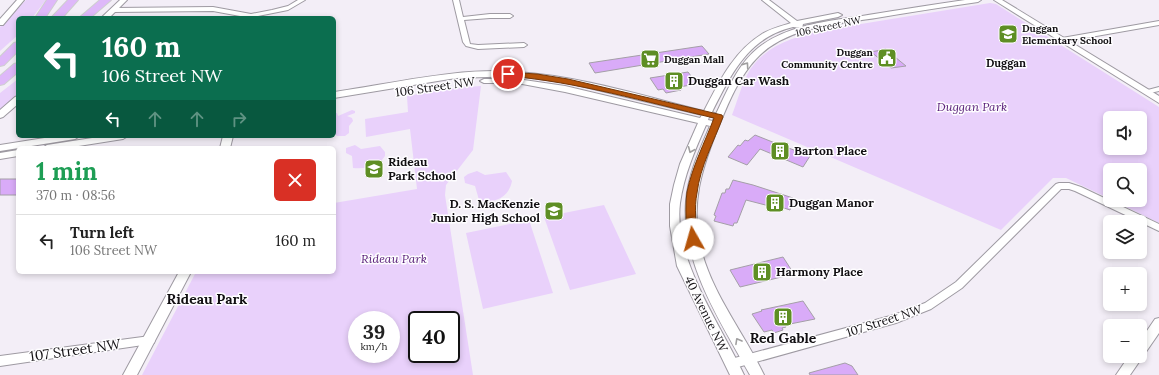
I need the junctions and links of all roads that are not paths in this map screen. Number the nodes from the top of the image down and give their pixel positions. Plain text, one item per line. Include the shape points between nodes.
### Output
1 (21, 0) edge
2 (52, 0) edge
3 (73, 0) edge
4 (83, 0) edge
5 (106, 0) edge
6 (124, 0) edge
7 (302, 0) edge
8 (456, 0) edge
9 (765, 0) edge
10 (940, 0) edge
11 (978, 0) edge
12 (997, 0) edge
13 (289, 7) junction
14 (114, 10) junction
15 (246, 15) junction
16 (41, 16) edge
17 (58, 16) edge
18 (68, 16) edge
19 (86, 16) edge
20 (107, 16) edge
21 (251, 16) edge
22 (273, 16) edge
23 (510, 16) dead end
24 (460, 19) junction
25 (0, 23) edge
26 (1159, 23) edge
27 (795, 24) junction
28 (804, 29) junction
29 (1062, 40) junction
30 (524, 45) dead end
31 (16, 47) edge
32 (16, 56) edge
33 (0, 63) edge
34 (16, 68) edge
35 (0, 71) edge
36 (16, 74) edge
37 (0, 82) edge
38 (0, 86) edge
39 (1159, 89) edge
40 (1146, 92) junction
41 (336, 95) edge
42 (1159, 100) edge
43 (16, 101) edge
44 (336, 102) edge
45 (0, 115) edge
46 (705, 118) junction
47 (717, 121) junction
48 (63, 138) edge
49 (110, 138) edge
50 (0, 141) edge
51 (33, 143) junction
52 (60, 146) edge
53 (0, 148) edge
54 (16, 153) edge
55 (0, 156) edge
56 (1159, 228) edge
57 (184, 274) edge
58 (1159, 323) edge
59 (150, 340) junction
60 (1147, 341) edge
61 (748, 359) junction
62 (1, 362) edge
63 (1131, 363) edge
64 (731, 364) junction
65 (130, 375) edge
66 (737, 375) edge
67 (757, 375) edge
68 (1123, 375) edge

1 - 25 street
2 - 16 highway
3 - 17 highway
4 - 18 highway
5 - 19 highway
6 - 14 street
7 - 13 street
8 - 24 street
9 - 27 street
10 - 27 street, 106 Street NW
11 - 28 street, 106 Street NW
12 - 29 street
13 - 15 street via 268,13
13 - 22 street
14 - 15 street via 210,8
14 - 20 street
15 - 21 street
23 - 24 street
24 - 30 street via 468,45
26 - 29 street
27 - 28 street
27 - 46 street, 106 Street NW via 764,36 740,56 730,69
47 -> 28 street, 106 Street NW via 749,60 775,40
29 - 40 street
31 - 33 highway
32 - 35 highway
34 - 37 highway
36 - 38 highway
39 - 40 street
40 - 42 street
41 - 46 street, 106 Street NW via 461,76 512,74 568,81
43 - 45 street
44 - 46 street, 106 Street NW via 456,83 510,81 565,89
46 - 47 street, 106 Street NW
46 -> 64 street, 40 Avenue NW via 685,164 675,204 675,226 687,276
61 -> 47 street, 40 Avenue NW via 704,276 691,230 692,192
48 - 51 street
49 - 52 street
50 - 51 street via 24,140
51 - 53 street
54 - 55 street
56 - 61 street, 107 Street NW via 1078,189 1065,185 1055,188 959,285 928,306 896,319
57 - 59 street
58 - 60 street
59 - 62 street, 107 Street NW
59 - 65 street
61 - 64 street, 107 Street NW
61 - 67 street, 40 Avenue NW
63 - 68 street
64 - 66 street, 40 Avenue NW

